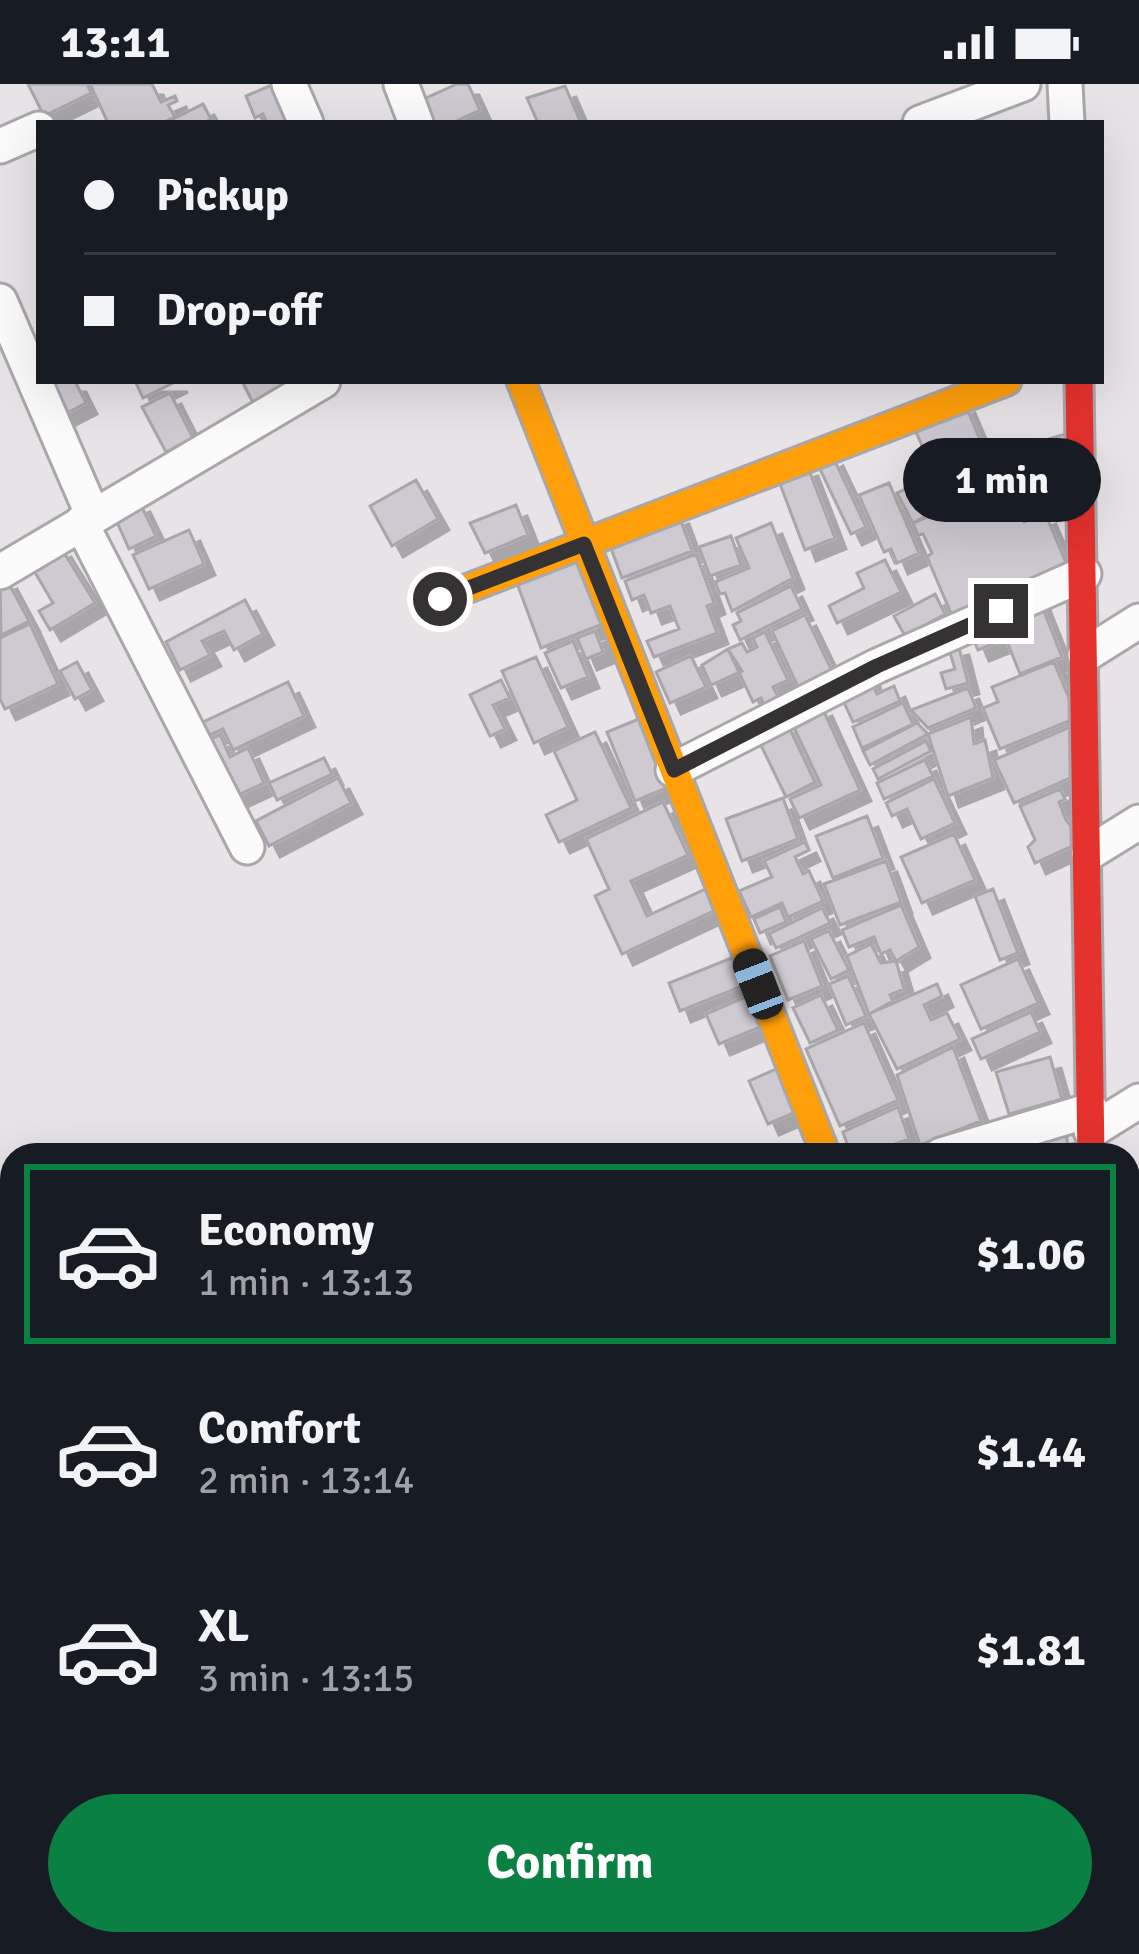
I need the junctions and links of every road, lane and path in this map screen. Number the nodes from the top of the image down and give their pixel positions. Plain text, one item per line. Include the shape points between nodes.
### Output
1 (289, 84) edge
2 (401, 84) edge
3 (1023, 84) edge
4 (1065, 84) edge
5 (305, 120) edge
6 (415, 120) edge
7 (928, 120) edge
8 (1067, 120) edge
9 (36, 130) edge
10 (0, 146) edge
11 (0, 301) edge
12 (317, 384) edge
13 (521, 384) edge
14 (999, 384) edge
15 (1079, 384) edge
16 (87, 520) junction
17 (584, 544) junction
18 (0, 572) edge
19 (1084, 574) junction
20 (440, 599) dead end
21 (1139, 621) edge
22 (1085, 655) junction
23 (674, 770) junction
24 (1139, 822) edge
25 (247, 848) dead end
26 (1089, 854) junction
27 (1139, 1101) edge
28 (1091, 1132) edge
29 (821, 1143) edge
30 (1019, 1143) edge

1 - 5 street
2 - 6 street
3 - 7 street
4 - 8 street
9 - 10 street
11 - 16 street
12 - 16 street
13 - 17 street
14 - 17 street
15 - 19 street
16 - 18 street
16 - 25 street
17 - 20 street
17 - 23 street
19 - 22 street
19 - 23 street via 877,666
21 - 22 street
22 - 26 street
23 - 29 street
24 - 26 street
26 - 28 street
27 - 28 street
28 - 30 street

